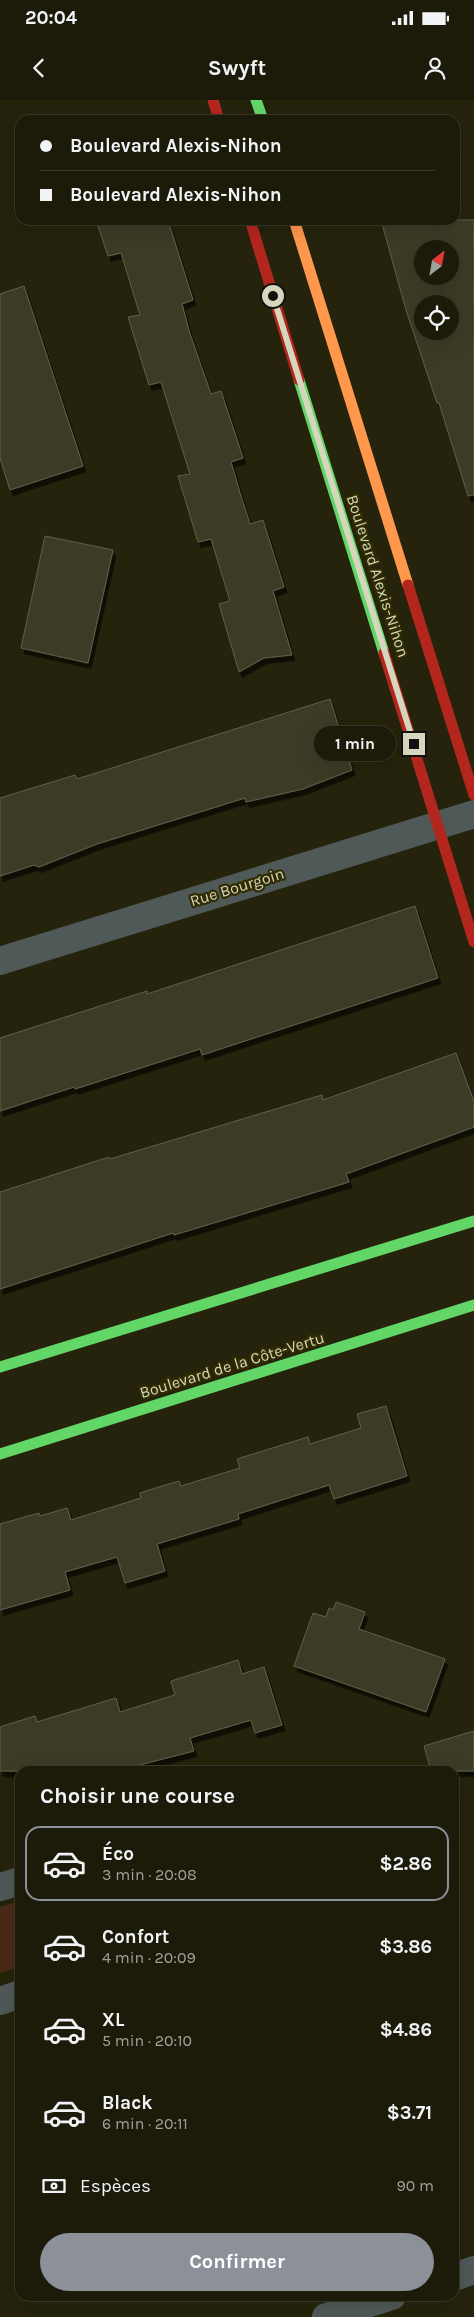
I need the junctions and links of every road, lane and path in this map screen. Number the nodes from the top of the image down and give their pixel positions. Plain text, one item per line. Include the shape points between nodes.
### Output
1 (213, 100) edge
2 (256, 100) edge
3 (218, 115) edge
4 (261, 115) edge
5 (252, 225) edge
6 (296, 225) edge
7 (474, 795) edge
8 (474, 814) edge
9 (438, 825) junction
10 (474, 942) edge
11 (0, 961) edge
12 (474, 1221) edge
13 (474, 1305) edge
14 (0, 1367) edge
15 (0, 1454) edge
16 (15, 1882) edge
17 (0, 1887) edge
18 (15, 1996) edge
19 (0, 2001) edge
20 (474, 2270) edge
21 (459, 2275) edge
22 (376, 2301) edge
23 (326, 2317) edge

1 - 3 street
2 - 4 street
5 - 9 street, Boulevard Alexis-Nihon
6 - 7 street, Boulevard Alexis-Nihon
8 - 9 street, Rue Bourgoin
9 - 10 street, Boulevard Alexis-Nihon
9 - 11 street, Rue Bourgoin
12 - 14 street
13 - 15 street, Boulevard de la Côte-Vertu
16 - 17 street
18 - 19 street
20 - 21 street
22 - 23 street

